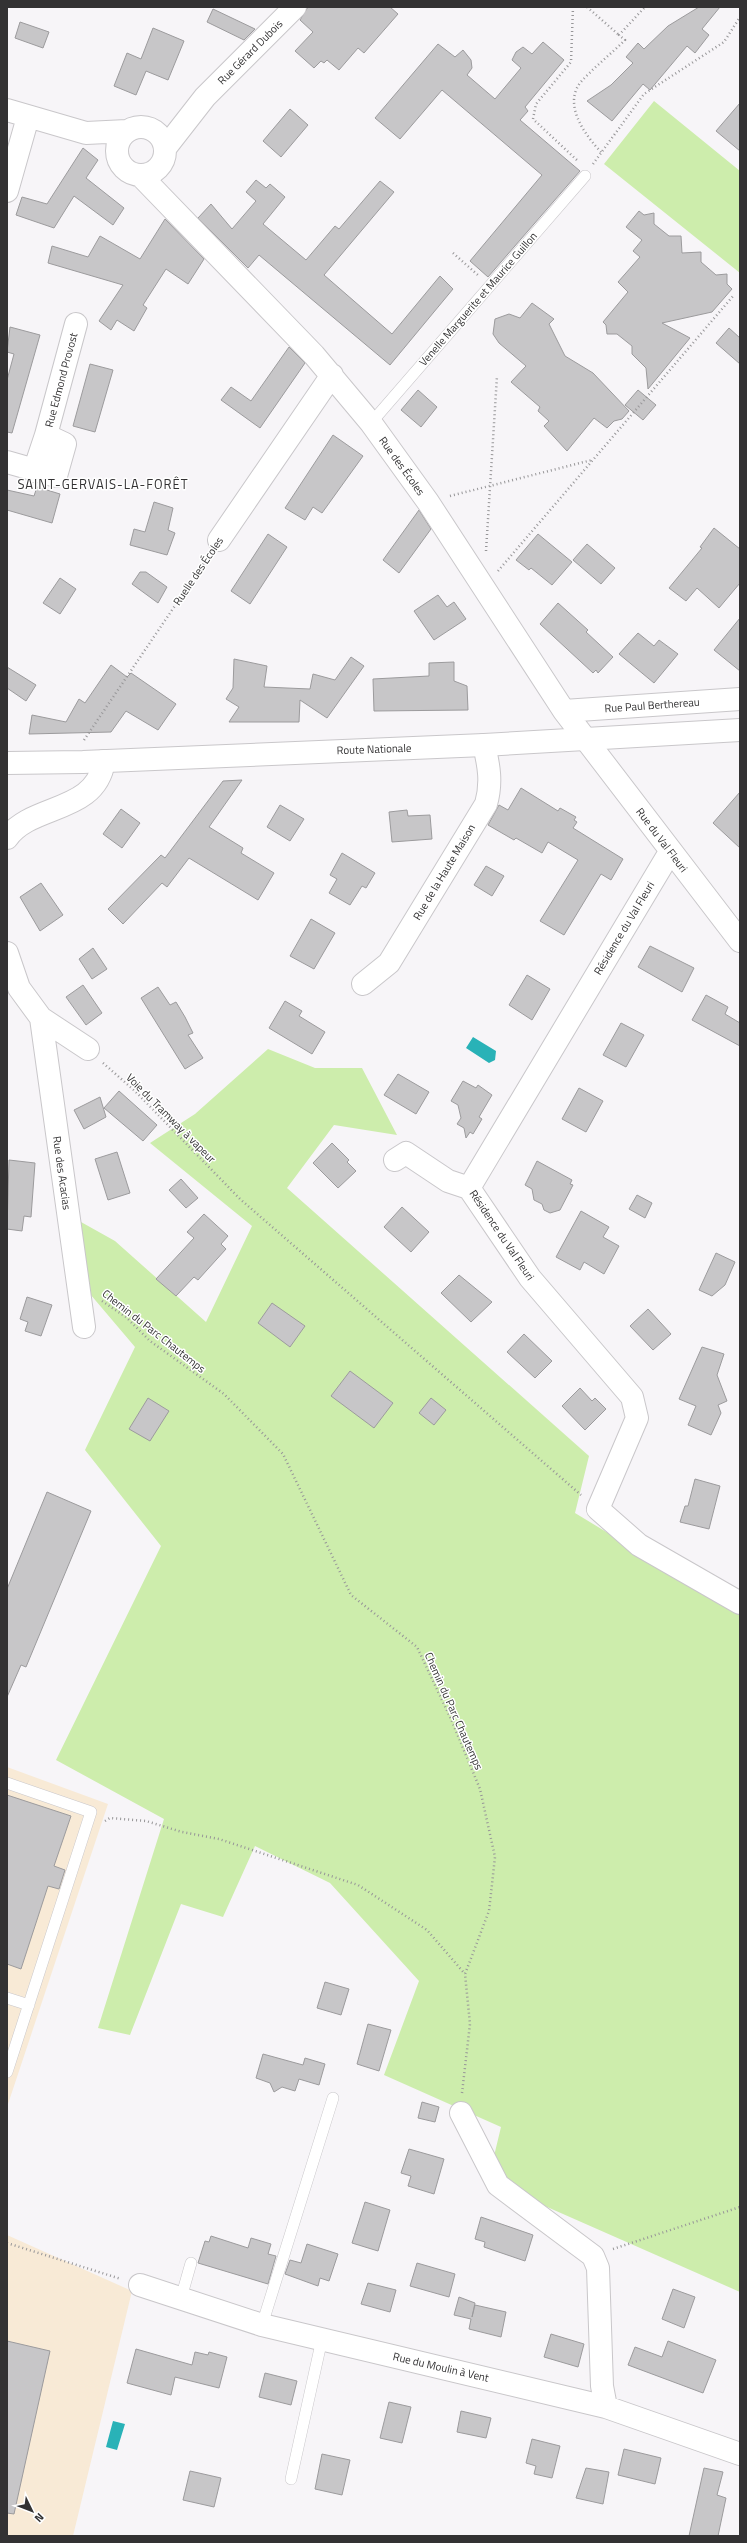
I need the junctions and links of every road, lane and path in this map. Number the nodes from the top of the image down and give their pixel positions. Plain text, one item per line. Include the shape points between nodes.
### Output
1 (295, 7) edge
2 (573, 7) edge
3 (587, 7) edge
4 (645, 7) edge
5 (740, 17) edge
6 (619, 35) junction
7 (206, 97) junction
8 (7, 110) edge
9 (28, 117) junction
10 (149, 127) junction
11 (126, 131) junction
12 (86, 133) junction
13 (163, 156) junction
14 (119, 160) junction
15 (584, 170) joint
16 (140, 175) junction
17 (7, 191) edge
18 (183, 222) junction
19 (453, 254) dead end
20 (490, 285) junction
21 (734, 295) dead end
22 (76, 324) dead end
23 (332, 375) junction
24 (497, 376) dead end
25 (371, 423) junction
26 (593, 460) junction
27 (7, 462) edge
28 (490, 486) junction
29 (428, 502) junction
30 (219, 540) joint
31 (486, 557) dead end
32 (484, 588) junction
33 (740, 699) edge
34 (564, 711) junction
35 (740, 730) edge
36 (586, 738) junction
37 (484, 745) junction
38 (104, 761) junction
39 (7, 763) edge
40 (60, 763) junction
41 (7, 838) edge
42 (670, 852) junction
43 (740, 942) edge
44 (7, 953) edge
45 (363, 984) dead end
46 (13, 992) edge
47 (41, 1018) junction
48 (88, 1049) joint
49 (395, 1160) dead end
50 (469, 1188) junction
51 (78, 1284) junction
52 (84, 1327) dead end
53 (598, 1509) junction
54 (740, 1603) edge
55 (7, 1783) edge
56 (102, 1822) dead end
57 (465, 1974) junction
58 (7, 1998) edge
59 (29, 2005) junction
60 (7, 2072) edge
61 (333, 2098) dead end
62 (461, 2113) joint
63 (740, 2207) edge
64 (7, 2243) edge
65 (593, 2256) junction
66 (191, 2263) dead end
67 (140, 2285) joint
68 (181, 2298) junction
69 (262, 2325) junction
70 (322, 2339) junction
71 (606, 2407) junction
72 (740, 2454) edge
73 (291, 2479) dead end

1 - 7 street, Rue Gérard Dubois
2 - 15 path via 571,62 536,104 533,119
3 - 6 path
4 - 6 path
5 - 6 path via 724,42 644,94 601,152 589,139 579,121 575,106 576,95 580,84 625,40
7 - 10 street, Rue Gérard Dubois via 175,116
7 - 13 street, Rue Gérard Dubois
8 - 9 street
9 - 12 street
9 - 17 street
10 - 11 street via 136,126
10 - 13 street via 162,137
11 - 12 street
11 - 14 street via 118,144
12 - 14 street
13 - 16 street via 151,173
13 - 18 street, Rue des Écoles
14 - 16 street via 127,170
15 - 20 lane, Venelle Marguerite et Maurice Guillon
16 - 18 street, Rue des Écoles
18 - 23 street, Rue des Écoles
19 - 20 path
20 - 25 lane, Venelle Marguerite et Maurice Guillon
21 - 26 path
22 - 27 street, Rue Edmond Provost via 46,436 65,444 56,476
23 - 25 street, Rue des Écoles
23 - 30 street, Ruelle des Écoles
24 - 28 path
25 - 29 street, Rue des Écoles
26 - 28 path
26 - 32 path
28 - 29 path
28 - 31 path
29 - 32 street, Rue des Écoles
30 - 40 path, Ruelle des Écoles via 77,751
32 - 34 street, Rue des Écoles
33 - 34 street, Rue Paul Berthereau
34 - 36 street, Rue des Écoles
35 - 36 street, Route Nationale
36 - 37 street, Route Nationale
36 - 42 street, Rue du Val Fleuri
37 - 38 street, Route Nationale
37 - 45 street, Rue de la Haute Maison via 490,774 486,804 390,963
38 - 40 street, Route Nationale
38 - 41 street via 102,775 83,796 14,828
39 - 40 street, Route Nationale
42 - 43 street, Rue du Val Fleuri
42 - 50 street, Résidence du Val Fleuri
44 - 46 street, Rue des Acacias
46 - 47 street, Rue des Acacias
47 - 48 street, Rue des Acacias
47 - 51 street, Rue des Acacias
48 - 53 path, Voie du Tramway à vapeur via 135,1091 240,1199
49 - 50 street via 406,1153 448,1181
50 - 53 street, Résidence du Val Fleuri via 530,1278 632,1397 637,1418
51 - 52 street, Rue des Acacias
51 - 57 path, Chemin du Parc Chautemps via 126,1317 150,1341 224,1394 283,1454 351,1595 417,1647 480,1789 495,1857 489,1911
53 - 54 street via 639,1545
55 - 59 lane via 91,1812
56 - 57 path via 110,1818 146,1821 182,1832 219,1839 358,1885 427,1930
57 - 62 path, Chemin du Parc Chautemps via 470,2024
58 - 59 lane
59 - 60 lane
61 - 69 lane
62 - 65 street via 498,2185
63 - 65 path
64 - 67 path
65 - 71 street via 598,2268 602,2386
66 - 68 lane
67 - 68 street, Rue du Moulin à Vent
68 - 69 street, Rue du Moulin à Vent
69 - 70 street, Rue du Moulin à Vent
70 - 71 street, Rue du Moulin à Vent
70 - 73 lane
71 - 72 street, Rue du Moulin à Vent

